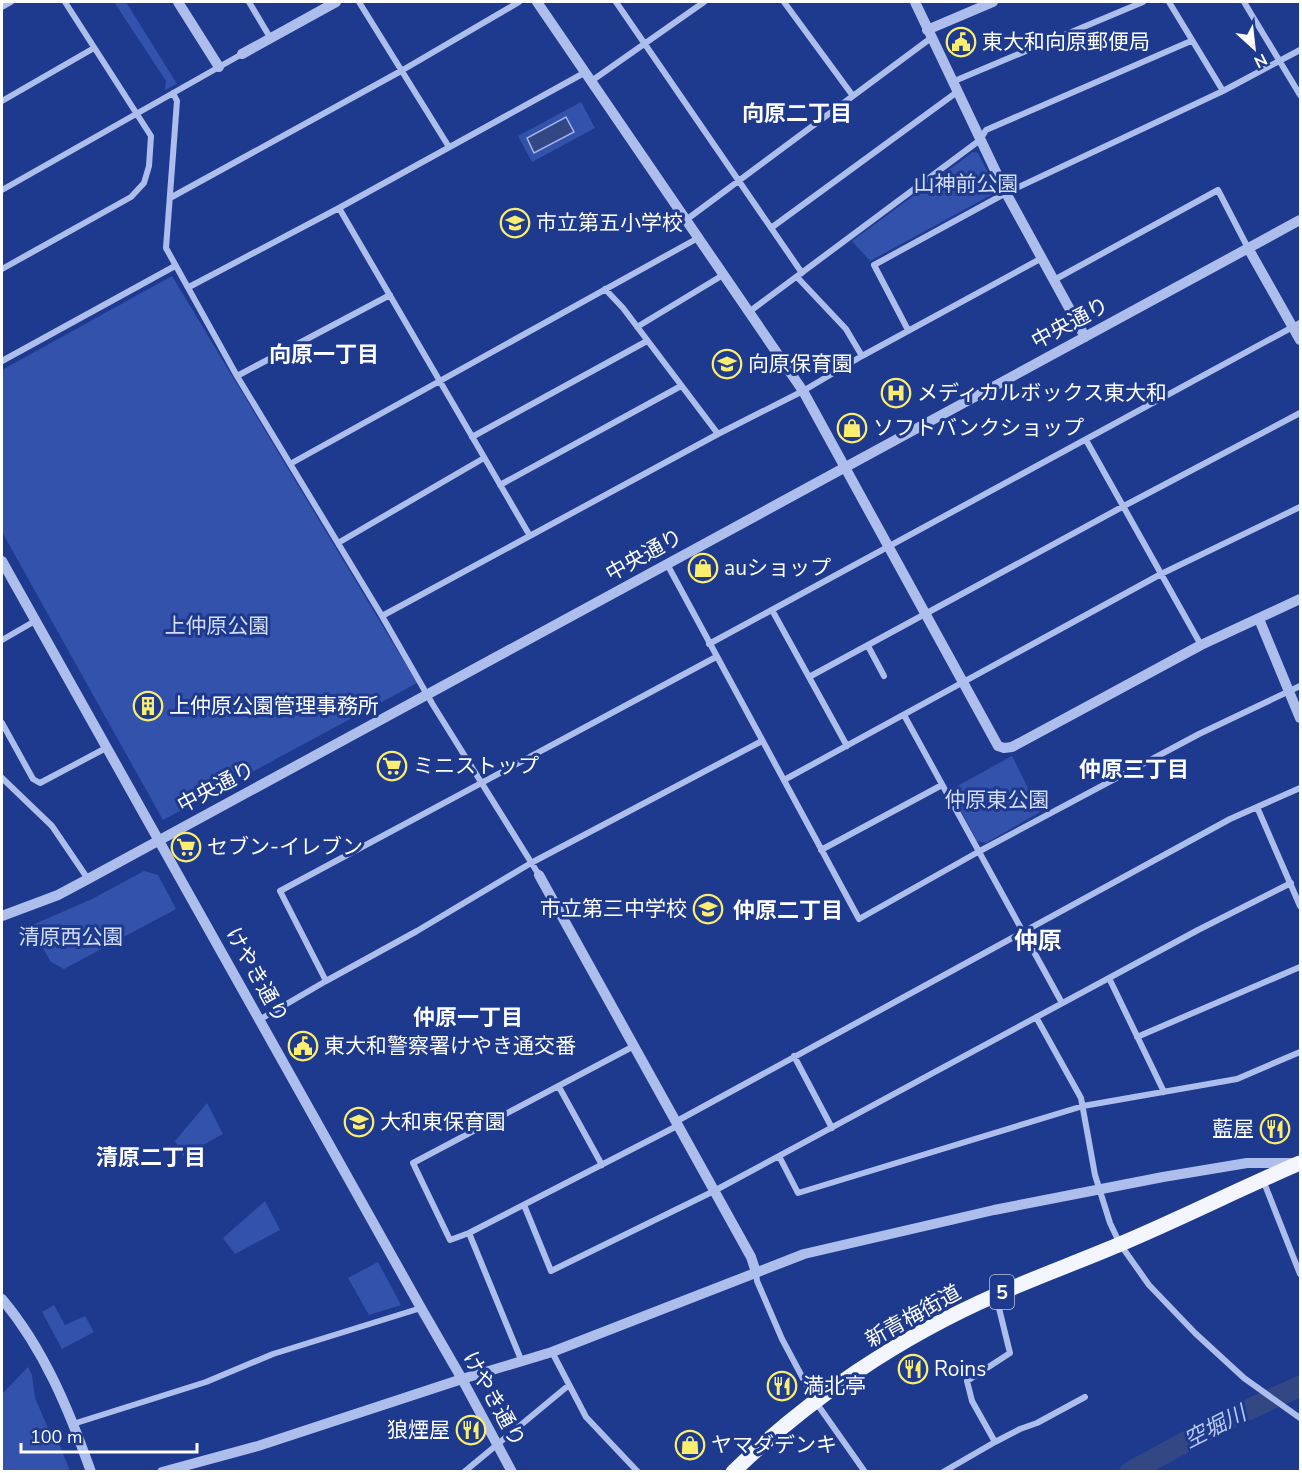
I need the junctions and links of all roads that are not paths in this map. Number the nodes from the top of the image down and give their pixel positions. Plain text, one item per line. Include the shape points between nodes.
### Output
1 (11, 2) edge
2 (66, 2) edge
3 (178, 2) edge
4 (249, 2) edge
5 (336, 2) edge
6 (359, 2) edge
7 (519, 2) edge
8 (537, 2) edge
9 (616, 2) edge
10 (704, 2) edge
11 (784, 2) edge
12 (915, 2) edge
13 (993, 2) edge
14 (1143, 2) edge
15 (1168, 2) edge
16 (1247, 3) edge
17 (2, 7) edge
18 (929, 34) junction
19 (271, 39) junction
20 (1191, 41) junction
21 (645, 44) junction
22 (94, 48) junction
23 (1300, 50) edge
24 (242, 54) joint
25 (1280, 62) junction
26 (219, 67) junction
27 (401, 71) junction
28 (587, 78) junction
29 (954, 87) junction
30 (1223, 91) junction
31 (174, 93) junction
32 (1300, 95) edge
33 (853, 96) junction
34 (2, 101) edge
35 (136, 114) junction
36 (980, 140) junction
37 (449, 147) junction
38 (740, 182) junction
39 (2, 190) edge
40 (1006, 192) junction
41 (170, 198) junction
42 (339, 208) junction
43 (686, 220) junction
44 (1300, 220) edge
45 (771, 228) junction
46 (698, 238) junction
47 (1248, 248) junction
48 (1042, 258) junction
49 (175, 266) junction
50 (2, 269) edge
51 (723, 275) junction
52 (799, 275) junction
53 (1054, 280) junction
54 (189, 287) junction
55 (605, 289) junction
56 (390, 295) junction
57 (749, 312) junction
58 (1297, 325) edge
59 (637, 327) junction
60 (908, 330) junction
61 (1085, 337) junction
62 (1300, 340) edge
63 (647, 341) junction
64 (862, 356) junction
65 (2, 361) edge
66 (237, 376) junction
67 (440, 381) junction
68 (681, 386) junction
69 (803, 391) junction
70 (1300, 413) edge
71 (718, 434) junction
72 (472, 437) junction
73 (1086, 440) junction
74 (484, 458) junction
75 (290, 464) junction
76 (844, 467) junction
77 (500, 485) junction
78 (1122, 507) junction
79 (1300, 507) edge
80 (530, 536) junction
81 (338, 543) junction
82 (888, 547) junction
83 (2, 561) edge
84 (667, 564) junction
85 (1161, 574) junction
86 (1300, 599) edge
87 (772, 610) junction
88 (926, 615) junction
89 (382, 616) junction
90 (1259, 619) junction
91 (35, 621) junction
92 (2, 640) edge
93 (709, 644) junction
94 (1201, 645) junction
95 (868, 646) junction
96 (716, 657) junction
97 (884, 676) dead end
98 (809, 677) junction
99 (961, 682) junction
100 (1300, 686) edge
101 (1289, 691) junction
102 (428, 694) junction
103 (904, 715) junction
104 (1300, 718) edge
105 (2, 723) edge
106 (762, 741) junction
107 (847, 746) junction
108 (106, 748) junction
109 (2, 778) edge
110 (784, 780) junction
111 (480, 782) junction
112 (942, 785) junction
113 (1300, 788) edge
114 (1257, 807) junction
115 (159, 840) junction
116 (821, 850) junction
117 (978, 852) junction
118 (531, 863) junction
119 (539, 875) joint
120 (88, 879) junction
121 (1291, 883) junction
122 (1300, 906) edge
123 (2, 916) edge
124 (1022, 933) junction
125 (1300, 967) edge
126 (1109, 978) junction
127 (326, 981) junction
128 (1062, 1004) junction
129 (1036, 1017) junction
130 (259, 1020) junction
131 (1137, 1036) junction
132 (635, 1046) junction
133 (1300, 1052) edge
134 (794, 1056) junction
135 (560, 1087) junction
136 (1164, 1092) junction
137 (1083, 1106) junction
138 (678, 1123) junction
139 (832, 1128) junction
140 (779, 1156) junction
141 (1300, 1163) edge
142 (602, 1165) junction
143 (1263, 1179) junction
144 (1101, 1189) junction
145 (714, 1191) junction
146 (525, 1205) junction
147 (469, 1233) junction
148 (1120, 1244) junction
149 (756, 1272) junction
150 (1300, 1274) edge
151 (996, 1295) junction
152 (2, 1299) edge
153 (420, 1308) junction
154 (552, 1352) junction
155 (522, 1362) junction
156 (462, 1379) junction
157 (569, 1385) junction
158 (1085, 1397) dead end
159 (815, 1401) junction
160 (1300, 1418) edge
161 (73, 1424) junction
162 (995, 1442) junction
163 (497, 1445) junction
164 (91, 1472) edge
165 (162, 1472) edge
166 (464, 1472) edge
167 (512, 1472) edge
168 (638, 1472) edge
169 (733, 1472) edge
170 (865, 1472) edge
171 (943, 1472) edge

1 - 17 street
2 - 22 street
3 - 26 street
4 - 19 street
5 - 19 street
6 - 27 street
7 - 27 street
8 - 28 street
9 - 21 street
10 - 21 street
11 - 33 street
12 - 18 street
13 - 18 street
14 - 29 street
15 - 20 street
16 - 25 street
18 - 29 street
18 - 33 street
19 - 24 street
20 - 30 street
20 - 36 street via 986,130
21 - 28 street
21 - 38 street
22 - 34 street
22 - 35 street
23 - 25 street
24 - 26 street
25 - 30 street
25 - 32 street
26 - 31 street
27 - 37 street
27 - 41 street
28 - 37 street
28 - 43 street
29 - 36 street
29 - 45 street
30 - 40 street
31 - 35 street
31 - 41 street via 177,101
33 - 38 street
35 - 39 street
35 - 50 street via 152,136 144,183 131,197
36 - 40 street
36 - 52 street
37 - 42 street
38 - 43 street
38 - 45 street
40 - 48 street
40 - 60 street via 874,265
41 - 49 street via 166,248
42 - 54 street
42 - 56 street
43 - 46 street
44 - 47 street, 中央通り
45 - 52 street
46 - 51 street
46 - 55 street
47 - 53 street via 1218,190
47 - 58 street
47 - 61 street, 中央通り
48 - 53 street
48 - 60 street
49 - 54 street
49 - 65 street
51 - 57 street
51 - 59 street
52 - 57 street
52 - 64 street via 846,329
53 - 61 street
54 - 66 street
55 - 59 street
55 - 67 street
56 - 66 street
56 - 67 street
57 - 69 street
58 - 62 street
58 - 73 street
59 - 63 street
60 - 64 street
61 - 76 street, 中央通り
63 - 68 street
63 - 72 street
64 - 69 street
66 - 75 street
67 - 72 street
67 - 75 street
68 - 71 street
68 - 77 street
69 - 71 street
69 - 76 street
70 - 78 street
71 - 80 street
72 - 74 street
73 - 78 street
73 - 82 street
74 - 77 street
74 - 81 street
75 - 81 street
76 - 82 street
76 - 84 street, 中央通り
77 - 80 street
78 - 85 street
78 - 88 street
79 - 85 street
80 - 89 street
81 - 89 street
82 - 87 street
82 - 88 street
83 - 91 street, けやき通り
84 - 93 street
84 - 102 street, 中央通り
85 - 94 street
85 - 99 street
86 - 90 street
87 - 93 street
87 - 98 street
88 - 95 street
88 - 99 street
89 - 102 street
90 - 94 street
90 - 101 street
91 - 92 street
91 - 108 street, けやき通り
93 - 96 street
94 - 99 street via 1012,747 1004,748 994,741
95 - 97 street
95 - 98 street
96 - 106 street
96 - 111 street
98 - 107 street
99 - 103 street
100 - 101 street
101 - 104 street
101 - 117 street via 1199,734
102 - 111 street
102 - 115 street, 中央通り
103 - 107 street
103 - 112 street
105 - 108 street via 33,779 40,783
106 - 110 street
106 - 118 street
107 - 110 street
108 - 115 street, けやき通り
109 - 120 street via 52,826
110 - 116 street
111 - 118 street
111 - 127 street via 280,891
112 - 116 street
112 - 117 street
113 - 114 street
114 - 121 street
114 - 124 street
115 - 120 street, 中央通り
115 - 130 street, けやき通り
116 - 117 street via 859,919
117 - 124 street
118 - 119 street
118 - 127 street
119 - 132 street
120 - 123 street, 中央通り via 58,896
121 - 122 street
121 - 126 street
124 - 128 street
124 - 134 street
125 - 131 street
126 - 128 street
126 - 131 street
127 - 130 street
128 - 129 street
129 - 137 street
129 - 139 street
130 - 153 street, けやき通り
131 - 136 street
132 - 135 street
132 - 138 street
133 - 136 street via 1238,1079
134 - 138 street
134 - 139 street
135 - 142 street
135 - 147 street via 413,1163 450,1240
136 - 137 street
137 - 140 street via 798,1193
137 - 144 street
138 - 142 street
138 - 145 street
139 - 140 street
140 - 145 street
141 - 143 main road, 新青梅街道 / 5
141 - 144 street via 1246,1163
142 - 146 street
143 - 148 main road, 新青梅街道 / 5
143 - 150 street
144 - 148 street
144 - 149 street via 804,1254
145 - 146 street via 551,1271
145 - 149 street via 752,1257
146 - 147 street
147 - 155 street
148 - 151 main road, 新青梅街道 / 5
148 - 160 street via 1149,1286 1195,1333 1254,1386
149 - 154 street
149 - 159 street via 782,1339
151 - 159 main road, 新青梅街道 / 5 via 914,1337
151 - 162 street via 1010,1353 967,1381 972,1401
152 - 161 street via 48,1368
153 - 156 street, けやき通り
153 - 161 street
154 - 155 street
154 - 157 street
155 - 156 street
156 - 163 street, けやき通り
156 - 165 street via 258,1446
157 - 163 street
157 - 168 street via 586,1417
158 - 162 street
159 - 169 main road, 新青梅街道 / 5
159 - 170 street
161 - 164 street
162 - 171 street
163 - 166 street
163 - 167 street, けやき通り

